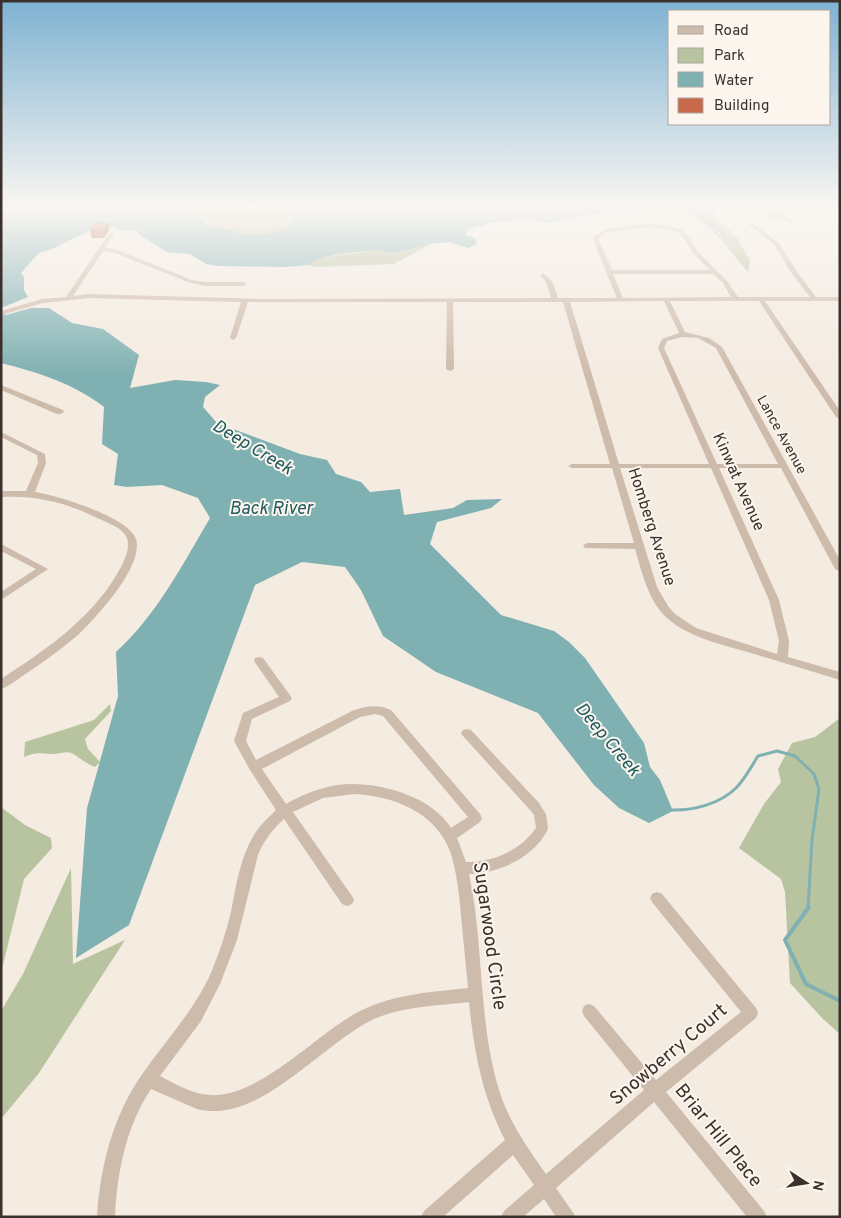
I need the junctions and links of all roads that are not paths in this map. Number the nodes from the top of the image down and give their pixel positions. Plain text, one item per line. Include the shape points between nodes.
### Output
1 (91, 263) edge
2 (144, 263) edge
3 (606, 263) edge
4 (705, 263) edge
5 (788, 263) edge
6 (610, 272) junction
7 (715, 272) junction
8 (543, 275) dead end
9 (209, 284) junction
10 (244, 284) dead end
11 (69, 297) junction
12 (199, 300) junction
13 (555, 300) junction
14 (566, 300) junction
15 (621, 300) junction
16 (666, 300) junction
17 (736, 300) junction
18 (761, 300) junction
19 (815, 300) junction
20 (245, 301) junction
21 (450, 301) junction
22 (838, 301) edge
23 (3, 313) edge
24 (683, 335) junction
25 (233, 338) dead end
26 (450, 369) dead end
27 (1, 387) edge
28 (60, 412) dead end
29 (840, 417) edge
30 (1, 434) edge
31 (572, 466) dead end
32 (616, 466) junction
33 (714, 466) junction
34 (783, 466) junction
35 (30, 493) junction
36 (1, 494) edge
37 (588, 546) dead end
38 (639, 546) junction
39 (1, 547) edge
40 (840, 568) edge
41 (1, 596) edge
42 (782, 659) junction
43 (259, 661) dead end
44 (840, 676) edge
45 (1, 685) edge
46 (467, 733) dead end
47 (254, 767) junction
48 (285, 812) junction
49 (449, 836) junction
50 (462, 868) junction
51 (657, 898) dead end
52 (347, 900) dead end
53 (476, 994) junction
54 (589, 1012) dead end
55 (148, 1080) junction
56 (655, 1091) junction
57 (515, 1142) junction
58 (544, 1186) junction
59 (106, 1217) edge
60 (430, 1217) edge
61 (510, 1217) edge
62 (567, 1217) edge
63 (758, 1217) edge

1 - 11 street
2 - 9 street via 181,278
3 - 6 street
4 - 7 street
5 - 19 street
6 - 7 street
6 - 15 street
7 - 17 street via 726,282
8 - 13 street via 549,281
9 - 10 street
9 - 12 street
11 - 12 street
11 - 23 street
12 - 20 street
13 - 14 street
13 - 21 street
14 - 15 street
14 - 32 street, Homberg Avenue
15 - 16 street
16 - 17 street
16 - 24 street
17 - 18 street
18 - 19 street
18 - 29 street
19 - 22 street
20 - 21 street
20 - 25 street
21 - 26 street
24 - 33 street, Kinwat Avenue via 667,338 662,342 662,348
24 - 34 street, Lance Avenue via 703,337 719,347
27 - 28 street
30 - 35 street via 40,454 42,463
31 - 32 street
32 - 33 street
32 - 38 street, Homberg Avenue
33 - 34 street
33 - 42 street, Kinwat Avenue via 774,600 784,641
34 - 40 street, Lance Avenue
35 - 36 street
35 - 45 street via 72,502 125,529 132,538 131,556 121,577 87,619 60,643
37 - 38 street
38 - 42 street, Homberg Avenue via 657,598 671,616 710,637
39 - 41 street via 44,569
42 - 44 street, Homberg Avenue
43 - 47 street via 286,698 247,716 240,741
46 - 50 street via 535,807 540,814 542,829 536,839 504,862
47 - 48 street
47 - 49 street via 356,714 369,709 381,710 387,713 476,818
48 - 49 street, Sugarwood Circle via 324,793 370,790 402,798 427,811
48 - 52 street
48 - 55 street, Sugarwood Circle via 272,821 253,846 226,952 209,990 195,1016
49 - 50 street, Sugarwood Circle
50 - 53 street, Sugarwood Circle
51 - 56 street, Snowberry Court via 751,1013
53 - 55 street via 397,1005 365,1016 255,1092 226,1101 206,1103
53 - 57 street, Sugarwood Circle via 489,1080
54 - 56 street, Briar Hill Place
55 - 59 street, Sugarwood Circle via 131,1109 112,1160
56 - 58 street, Snowberry Court
56 - 63 street, Briar Hill Place
57 - 58 street, Sugarwood Circle
57 - 60 street
58 - 61 street, Snowberry Court
58 - 62 street, Sugarwood Circle

